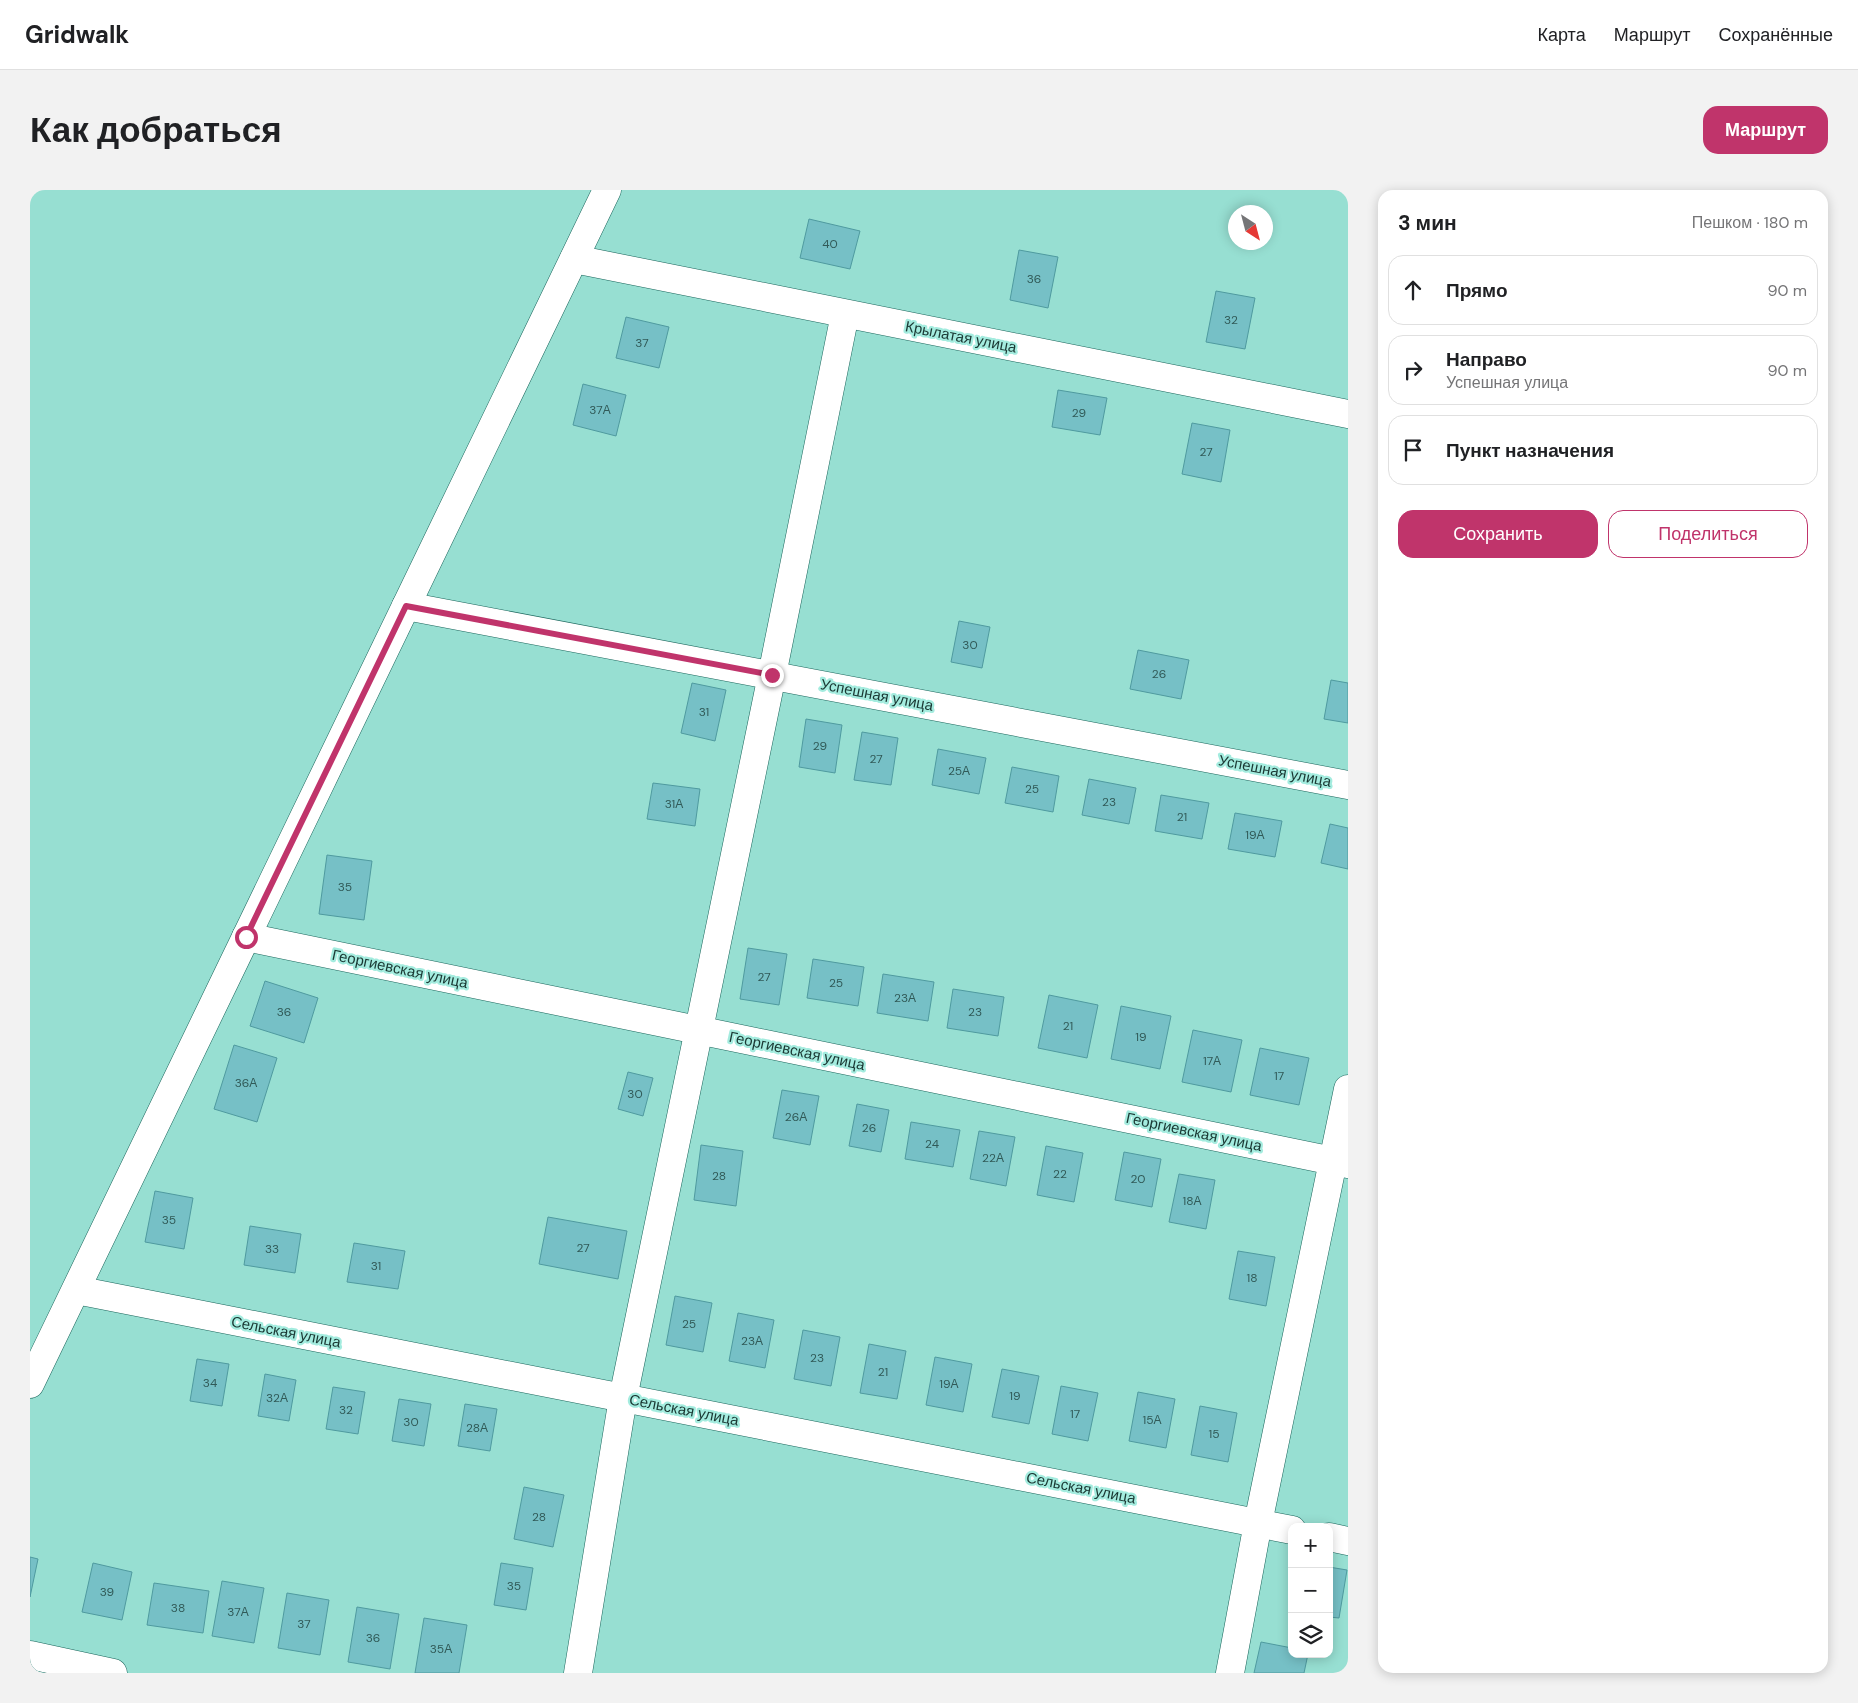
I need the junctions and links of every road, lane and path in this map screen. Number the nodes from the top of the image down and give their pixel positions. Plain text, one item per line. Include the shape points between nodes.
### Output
1 (607, 190) edge
2 (574, 259) junction
3 (845, 314) junction
4 (1348, 414) edge
5 (406, 606) junction
6 (772, 675) junction
7 (1348, 785) edge
8 (246, 937) junction
9 (698, 1030) junction
10 (1348, 1088) edge
11 (1341, 1163) edge
12 (76, 1290) junction
13 (30, 1384) edge
14 (623, 1398) junction
15 (1258, 1523) junction
16 (1288, 1529) edge
17 (1333, 1538) edge
18 (1348, 1541) edge
19 (30, 1655) edge
20 (113, 1673) edge
21 (578, 1673) edge
22 (1230, 1673) edge

1 - 2 street
2 - 3 street, Крылатая улица
2 - 5 street
3 - 4 street, Крылатая улица
3 - 6 street
5 - 6 street, Успешная улица
5 - 8 street
6 - 7 street, Успешная улица
6 - 9 street
8 - 9 street, Георгиевская улица
8 - 12 street
9 - 11 street, Георгиевская улица
9 - 14 street
10 - 11 street
11 - 15 street
12 - 13 street
12 - 14 street, Сельская улица
14 - 15 street, Сельская улица
14 - 21 street
15 - 16 street, Сельская улица
15 - 22 street
17 - 18 street
19 - 20 street

